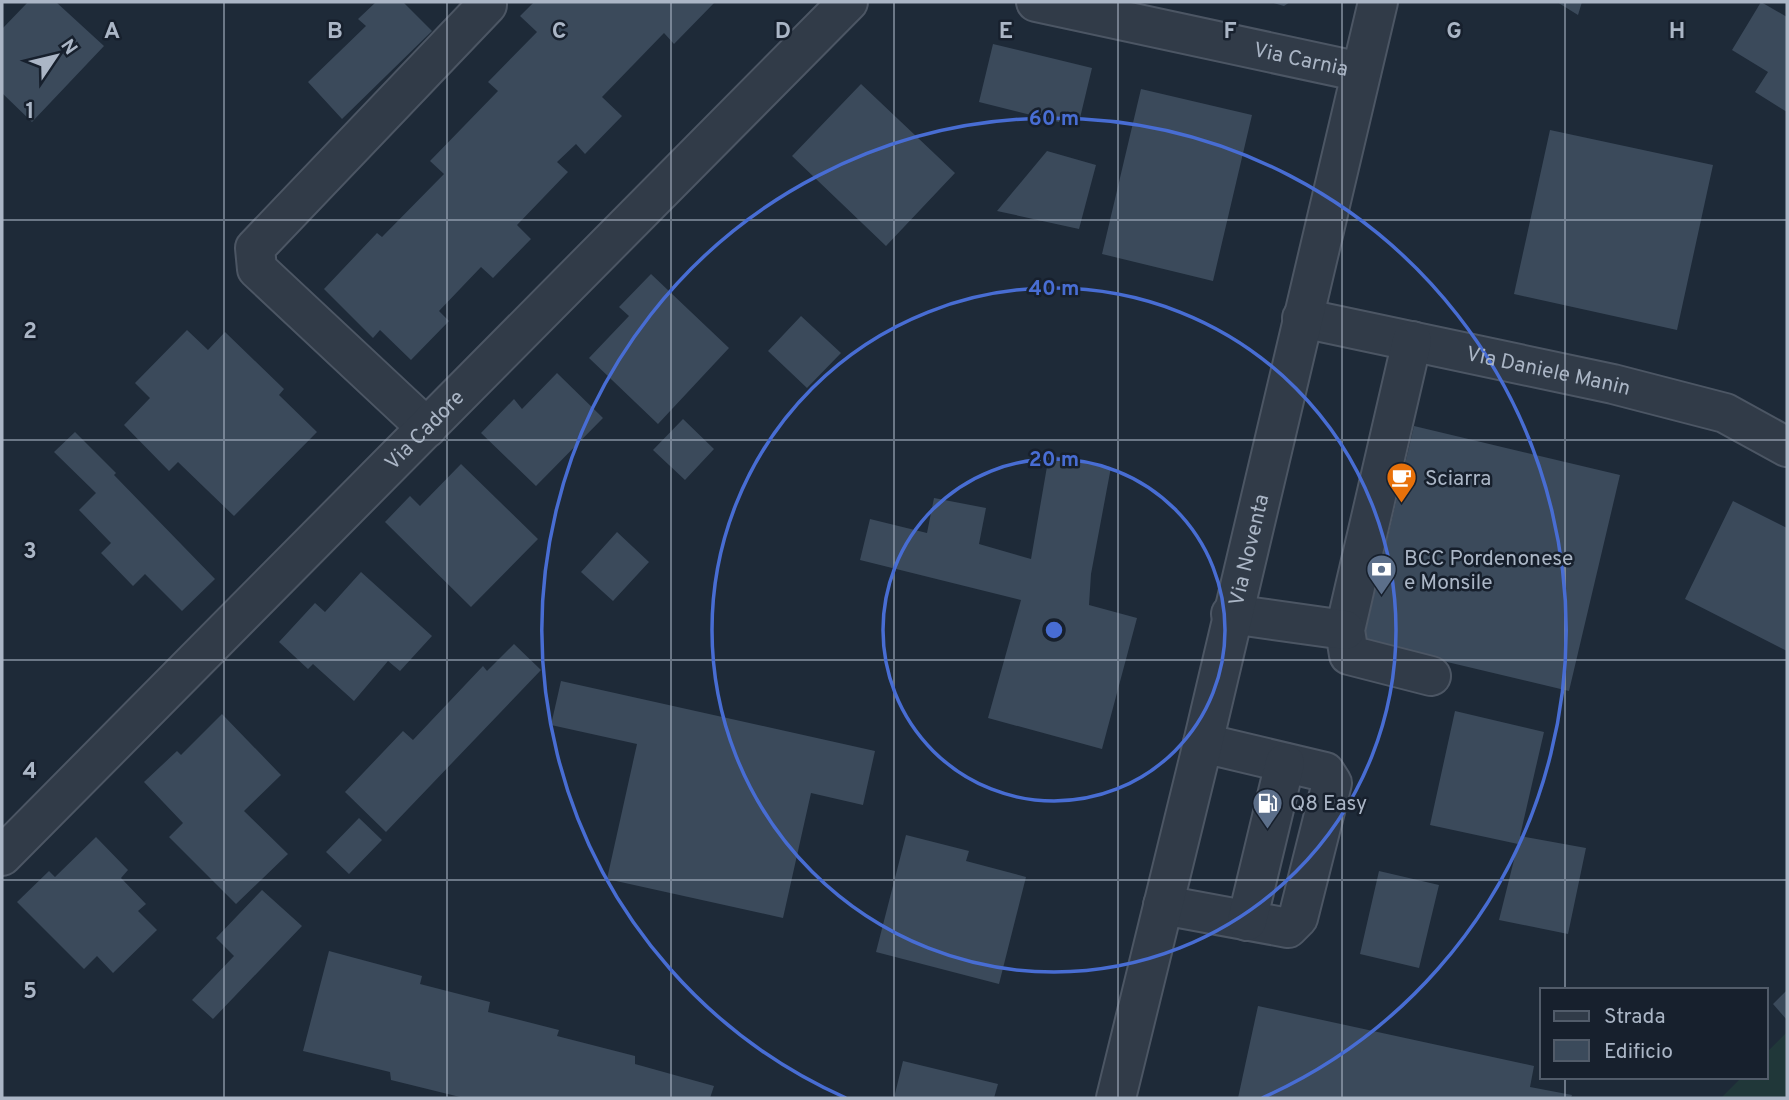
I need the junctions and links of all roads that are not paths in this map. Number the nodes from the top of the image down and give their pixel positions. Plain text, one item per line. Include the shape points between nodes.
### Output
1 (848, 2) edge
2 (1037, 2) edge
3 (1378, 2) edge
4 (487, 5) dead end
5 (1361, 72) junction
6 (1302, 318) junction
7 (1412, 341) junction
8 (427, 428) junction
9 (1787, 447) edge
10 (1231, 614) junction
11 (1345, 630) junction
12 (1432, 676) dead end
13 (1203, 743) junction
14 (1285, 763) junction
15 (2, 856) edge
16 (1163, 905) junction
17 (1247, 921) junction
18 (1116, 1098) edge

1 - 8 street, Via Cadore
2 - 5 street, Via Carnia
3 - 5 street, Via Noventa
4 - 8 street via 255,248 257,270
5 - 6 street, Via Noventa
6 - 7 street, Via Daniele Manin
6 - 10 street, Via Noventa
7 - 9 street, Via Daniele Manin via 1613,384 1725,414
7 - 11 street
8 - 15 street, Via Cadore
10 - 11 street
10 - 13 street, Via Noventa
11 - 12 street via 1349,655
13 - 14 street
13 - 16 street, Via Noventa
14 - 17 street
14 - 17 street via 1325,772 1332,783 1298,918 1288,928
16 - 17 street
16 - 18 street, Via Noventa

